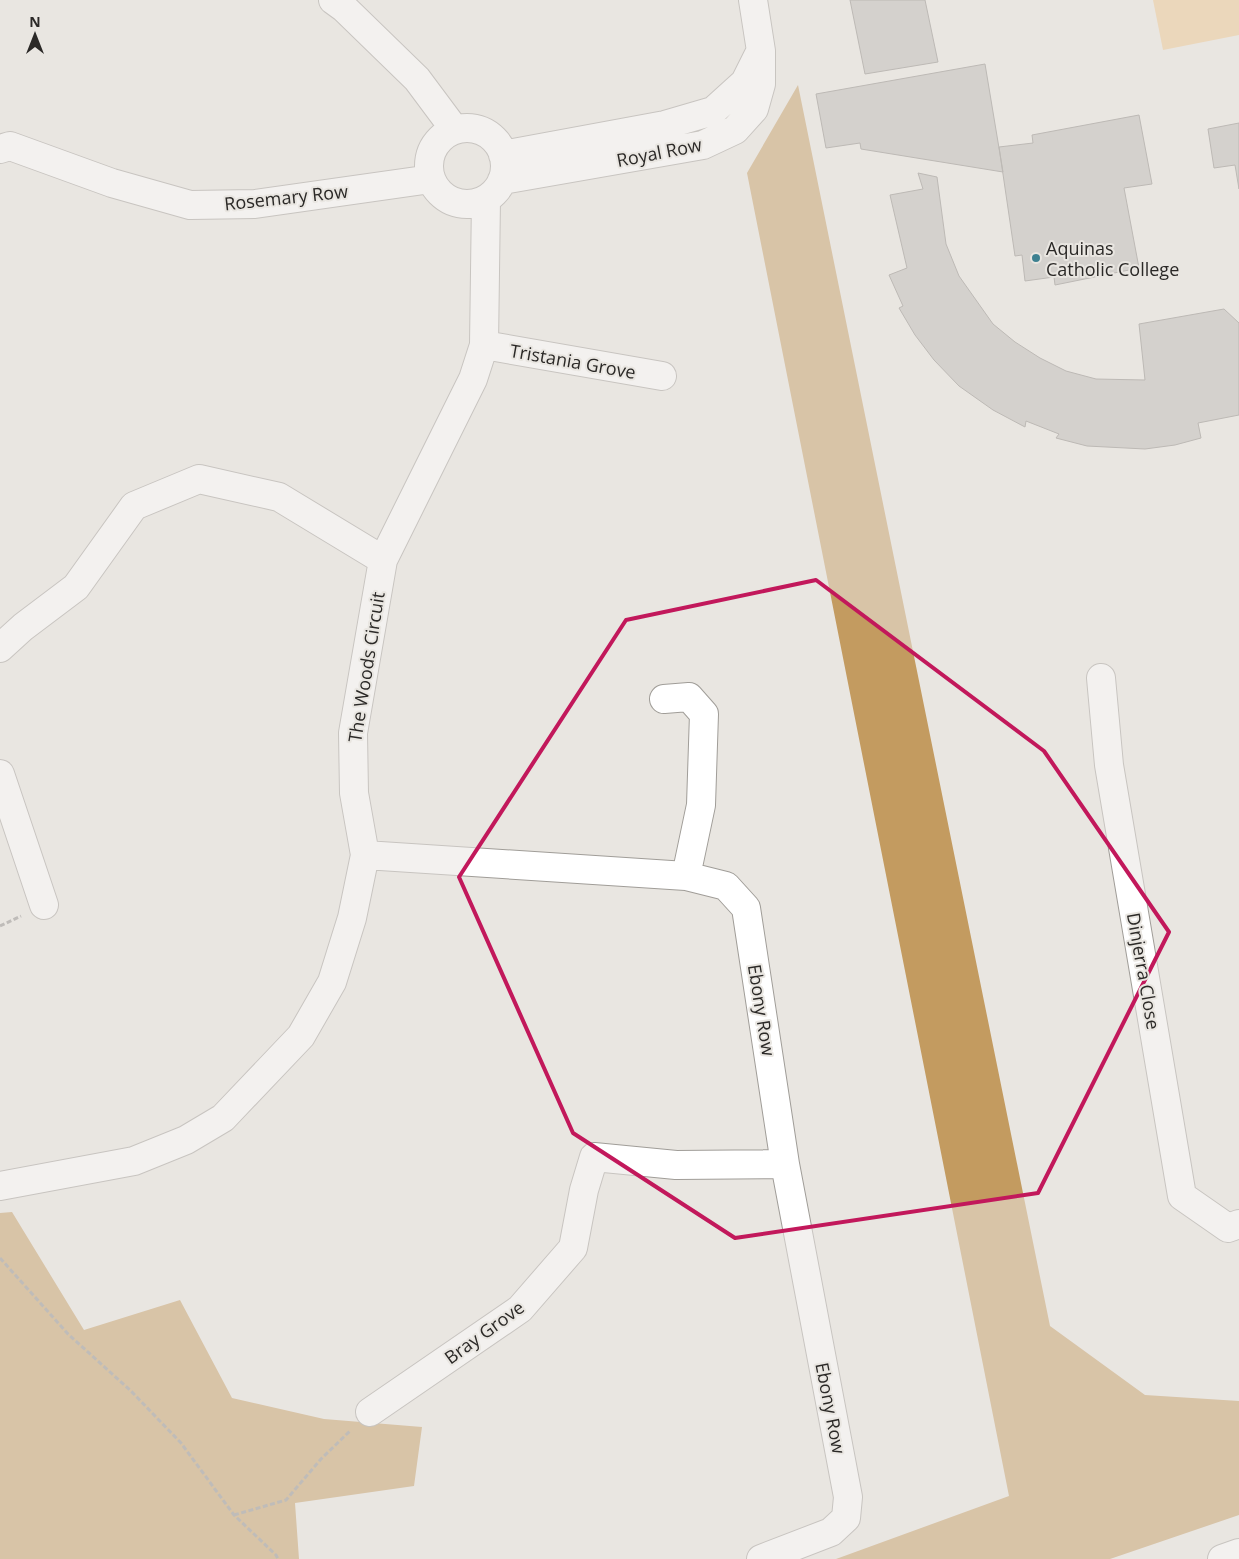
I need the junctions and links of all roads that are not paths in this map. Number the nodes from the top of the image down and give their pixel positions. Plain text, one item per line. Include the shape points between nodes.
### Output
1 (332, 0) edge
2 (753, 0) edge
3 (455, 130) junction
4 (0, 149) edge
5 (497, 178) junction
6 (431, 179) junction
7 (484, 345) junction
8 (662, 376) dead end
9 (383, 560) junction
10 (0, 648) edge
11 (1101, 678) dead end
12 (664, 699) dead end
13 (0, 774) edge
14 (365, 855) junction
15 (686, 876) junction
16 (44, 905) dead end
17 (785, 1164) junction
18 (0, 1186) edge
19 (1239, 1224) edge
20 (370, 1412) road end
21 (1239, 1553) edge
22 (761, 1559) edge
23 (1222, 1559) edge

1 - 3 street via 417,78
2 - 5 street, Royal Row via 761,51 745,82 713,110
3 - 5 street via 478,130 497,144
3 - 6 street via 446,134 433,149 428,169
4 - 6 street, Rosemary Row via 10,146 112,183 190,205 255,204
5 - 6 street via 477,203 458,203 441,194
5 - 7 street, The Woods Circuit
7 - 8 street, Tristania Grove
7 - 9 street, The Woods Circuit via 473,379
9 - 10 street via 279,497 200,479 134,506 76,587
9 - 14 street, The Woods Circuit via 353,733 354,793
11 - 19 street, Dinjerra Close via 1109,765 1182,1196 1228,1228
12 - 15 street via 689,698 704,714 701,805
13 - 16 street
14 - 15 street, Ebony Row
14 - 18 street, The Woods Circuit via 352,918 332,982 301,1036 223,1118 186,1140 134,1161
15 - 17 street, Ebony Row via 726,886 746,908
17 - 20 street, Bray Grove via 676,1165 594,1157 573,1248 520,1309
17 - 22 street, Ebony Row via 848,1497 846,1518 831,1532
21 - 23 street

